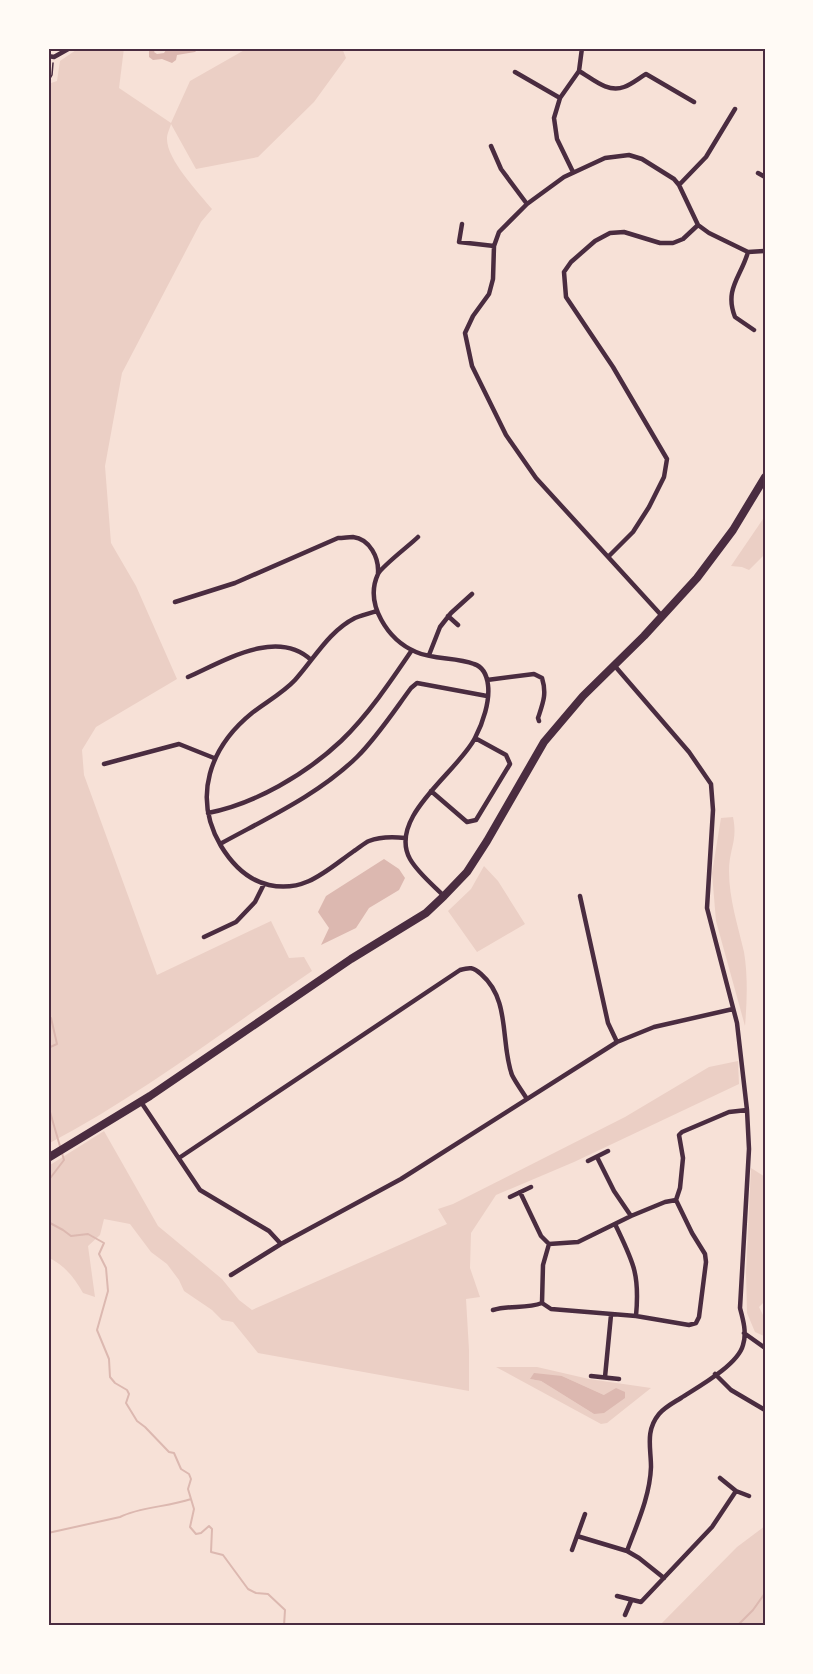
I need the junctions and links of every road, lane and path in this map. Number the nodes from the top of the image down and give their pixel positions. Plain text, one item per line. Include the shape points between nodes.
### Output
1 (70, 48) edge
2 (582, 48) edge
3 (51, 57) edge
4 (579, 71) junction
5 (515, 72) dead end
6 (48, 82) edge
7 (560, 98) junction
8 (694, 102) dead end
9 (735, 108) dead end
10 (491, 146) dead end
11 (573, 172) junction
12 (758, 173) dead end
13 (765, 177) edge
14 (679, 185) junction
15 (527, 204) junction
16 (462, 224) dead end
17 (698, 225) junction
18 (494, 246) junction
19 (765, 251) edge
20 (748, 252) junction
21 (754, 330) dead end
22 (765, 477) edge
23 (418, 537) dead end
24 (608, 557) junction
25 (378, 573) junction
26 (472, 594) dead end
27 (175, 602) dead end
28 (377, 611) junction
29 (448, 616) junction
30 (663, 617) junction
31 (458, 625) dead end
32 (412, 650) junction
33 (429, 655) junction
34 (312, 660) junction
35 (614, 665) junction
36 (188, 677) dead end
37 (487, 680) junction
38 (487, 696) junction
39 (539, 721) dead end
40 (475, 738) junction
41 (214, 758) junction
42 (104, 764) dead end
43 (431, 791) junction
44 (208, 813) junction
45 (405, 838) junction
46 (220, 844) junction
47 (264, 884) junction
48 (444, 896) junction
49 (580, 896) dead end
50 (204, 937) dead end
51 (733, 1009) junction
52 (617, 1042) junction
53 (527, 1099) junction
54 (141, 1102) junction
55 (747, 1110) junction
56 (608, 1151) dead end
57 (597, 1156) junction
58 (49, 1157) edge
59 (179, 1158) junction
60 (588, 1161) dead end
61 (531, 1186) dead end
62 (520, 1192) junction
63 (510, 1197) dead end
64 (676, 1200) junction
65 (631, 1216) junction
66 (615, 1224) junction
67 (280, 1244) junction
68 (549, 1244) junction
69 (231, 1275) dead end
70 (542, 1303) junction
71 (493, 1310) dead end
72 (610, 1315) junction
73 (636, 1316) junction
74 (744, 1333) junction
75 (765, 1348) edge
76 (715, 1374) junction
77 (591, 1376) dead end
78 (605, 1377) junction
79 (619, 1379) dead end
80 (765, 1410) edge
81 (720, 1478) dead end
82 (736, 1491) junction
83 (749, 1496) dead end
84 (585, 1514) dead end
85 (577, 1536) junction
86 (572, 1550) dead end
87 (627, 1551) junction
88 (664, 1578) junction
89 (617, 1596) dead end
90 (631, 1601) junction
91 (625, 1615) dead end

1 - 3 street
2 - 4 street
3 - 6 path via 52,75
4 - 7 street
4 - 8 street via 606,88 615,89 646,74
5 - 7 street
7 - 11 street via 554,118 557,139
9 - 14 street via 706,157
10 - 15 street via 501,169
11 - 14 street via 605,158 629,155 654,166
11 - 15 street
12 - 13 street
14 - 17 street
15 - 18 street via 499,232
16 - 18 street via 459,242
17 - 20 street
17 - 24 street via 673,243 624,232 610,233 595,241 564,272 566,297 667,459 664,477 649,507 633,532
18 - 24 street via 489,294 465,333 472,366 506,435 536,478
19 - 20 street
20 - 21 street via 730,298 735,317
22 - 30 highway via 733,530
23 - 25 street
24 - 30 street
25 - 27 street via 379,562 369,545 355,537 338,538 235,583
25 - 28 street via 374,593
26 - 29 street
28 - 32 street via 388,632
28 - 34 street via 354,618 329,638
29 - 31 street
29 - 33 street
30 - 35 highway
32 - 33 street
32 - 44 street via 340,741 261,797
33 - 37 street via 475,664 484,670
34 - 36 street via 302,651 278,646 237,654
34 - 41 street via 294,681 233,730
35 - 48 highway via 544,742 467,872
35 - 51 street via 689,752 711,784 707,908
37 - 38 street
37 - 39 street via 534,674 542,678 546,690
38 - 40 street
38 - 46 street via 417,683 358,756 284,809
40 - 43 street
40 - 43 street via 506,755 510,764 476,820 467,822
41 - 42 street via 179,744
41 - 44 street via 209,775
43 - 45 street via 408,821
44 - 46 street
45 - 47 street via 369,841 323,875 290,888
45 - 48 street via 410,858
46 - 47 street via 246,876
47 - 50 street via 255,902 236,922
48 - 54 highway via 426,913 351,959
49 - 52 street via 608,1023
51 - 52 street via 654,1027
51 - 55 street
52 - 53 street
53 - 59 street via 512,1074 495,991 474,968 467,968
53 - 67 street via 401,1179
54 - 58 highway
54 - 59 street
55 - 64 street via 729,1112 678,1135 683,1158
55 - 74 street via 749,1149 740,1308
56 - 57 street
57 - 60 street
57 - 65 street
59 - 67 street via 200,1190 269,1231
61 - 62 street
62 - 63 street
62 - 68 street via 541,1236
64 - 65 street
64 - 73 street via 705,1254 699,1317 696,1323 689,1324
65 - 66 street
66 - 68 street via 578,1242
66 - 73 street via 637,1277
67 - 69 street
68 - 70 street via 543,1265
70 - 71 street
70 - 72 street via 550,1309
72 - 73 street
72 - 78 street
74 - 75 street
74 - 76 street via 740,1352
76 - 80 street via 731,1390
76 - 87 street via 665,1407 651,1428 650,1483
77 - 78 street
78 - 79 street
81 - 82 street
82 - 83 street
82 - 88 street via 712,1527
84 - 85 street
85 - 86 street
85 - 87 street
87 - 88 street
88 - 90 street via 641,1602
89 - 90 street
90 - 91 street

